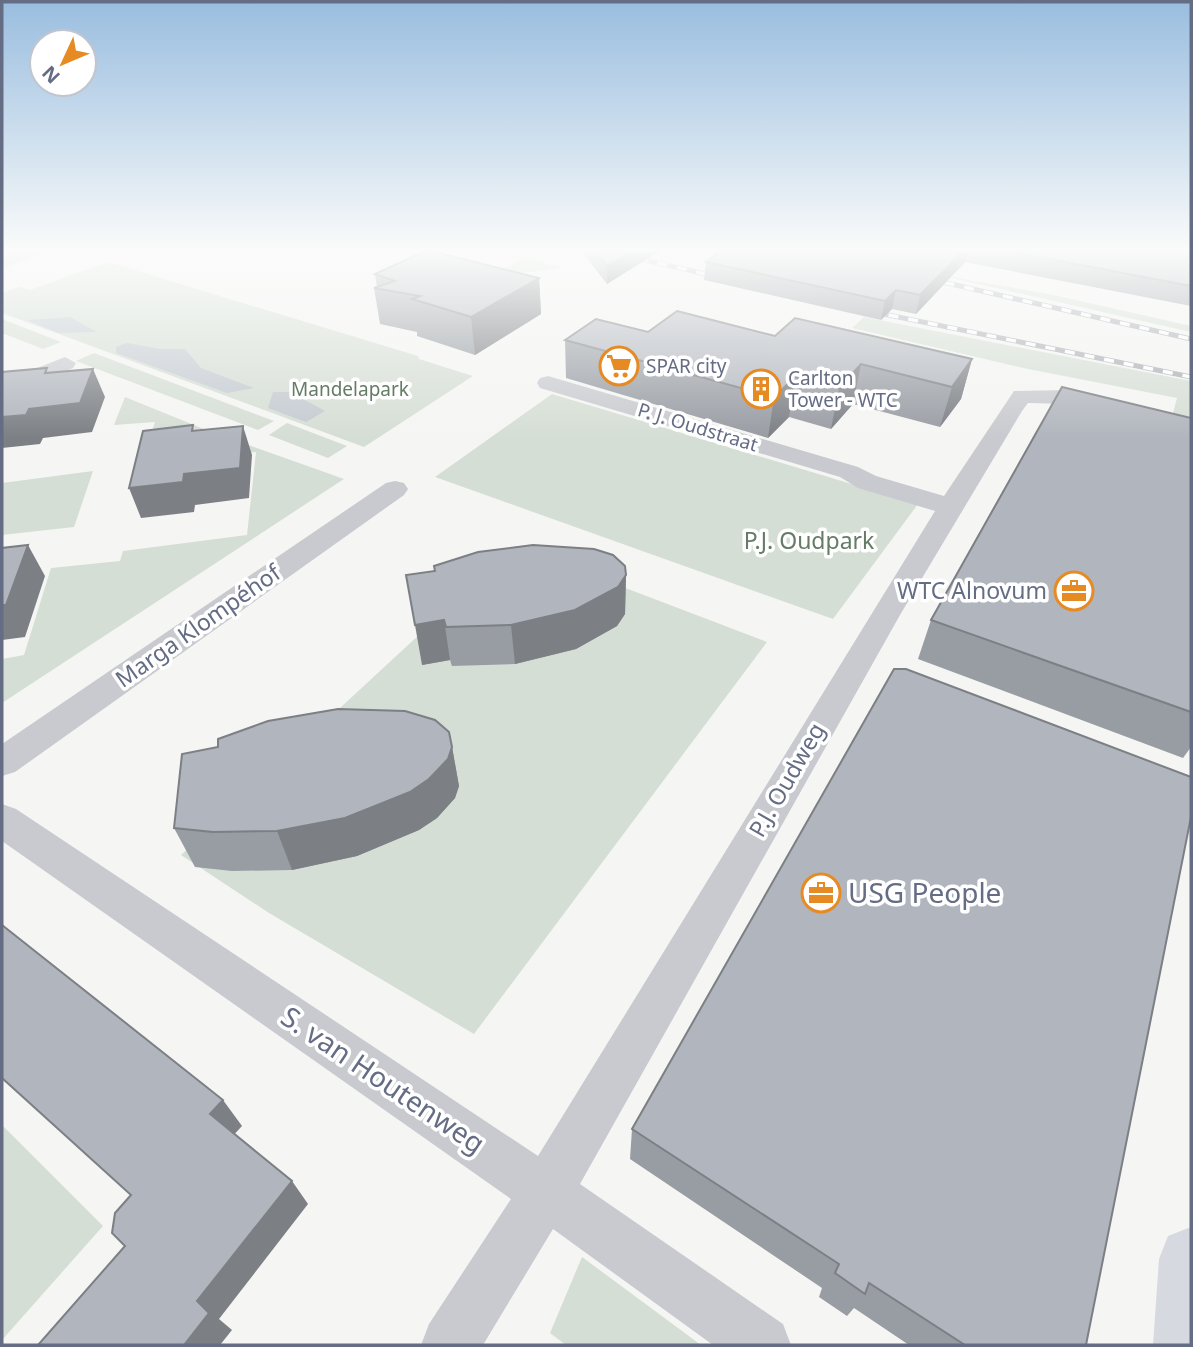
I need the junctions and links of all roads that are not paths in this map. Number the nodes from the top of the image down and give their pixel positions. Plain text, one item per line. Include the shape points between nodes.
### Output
1 (65, 363) dead end
2 (548, 383) dead end
3 (2, 390) edge
4 (1115, 412) edge
5 (395, 489) dead end
6 (954, 503) junction
7 (2, 762) edge
8 (2, 820) edge
9 (546, 1192) junction
10 (1191, 1259) edge
11 (450, 1345) edge
12 (762, 1345) edge
13 (1187, 1345) edge

1 - 3 street
2 - 6 street, P. J. Oudstraat via 849,472 867,482
4 - 6 street, P.J. Oudweg via 1022,396
5 - 7 street, Marga Klompéhof
6 - 9 street, P.J. Oudweg
8 - 9 street, S. van Houtenweg
9 - 11 street, P.J. Oudweg
9 - 12 street, S. van Houtenweg
10 - 13 main road

